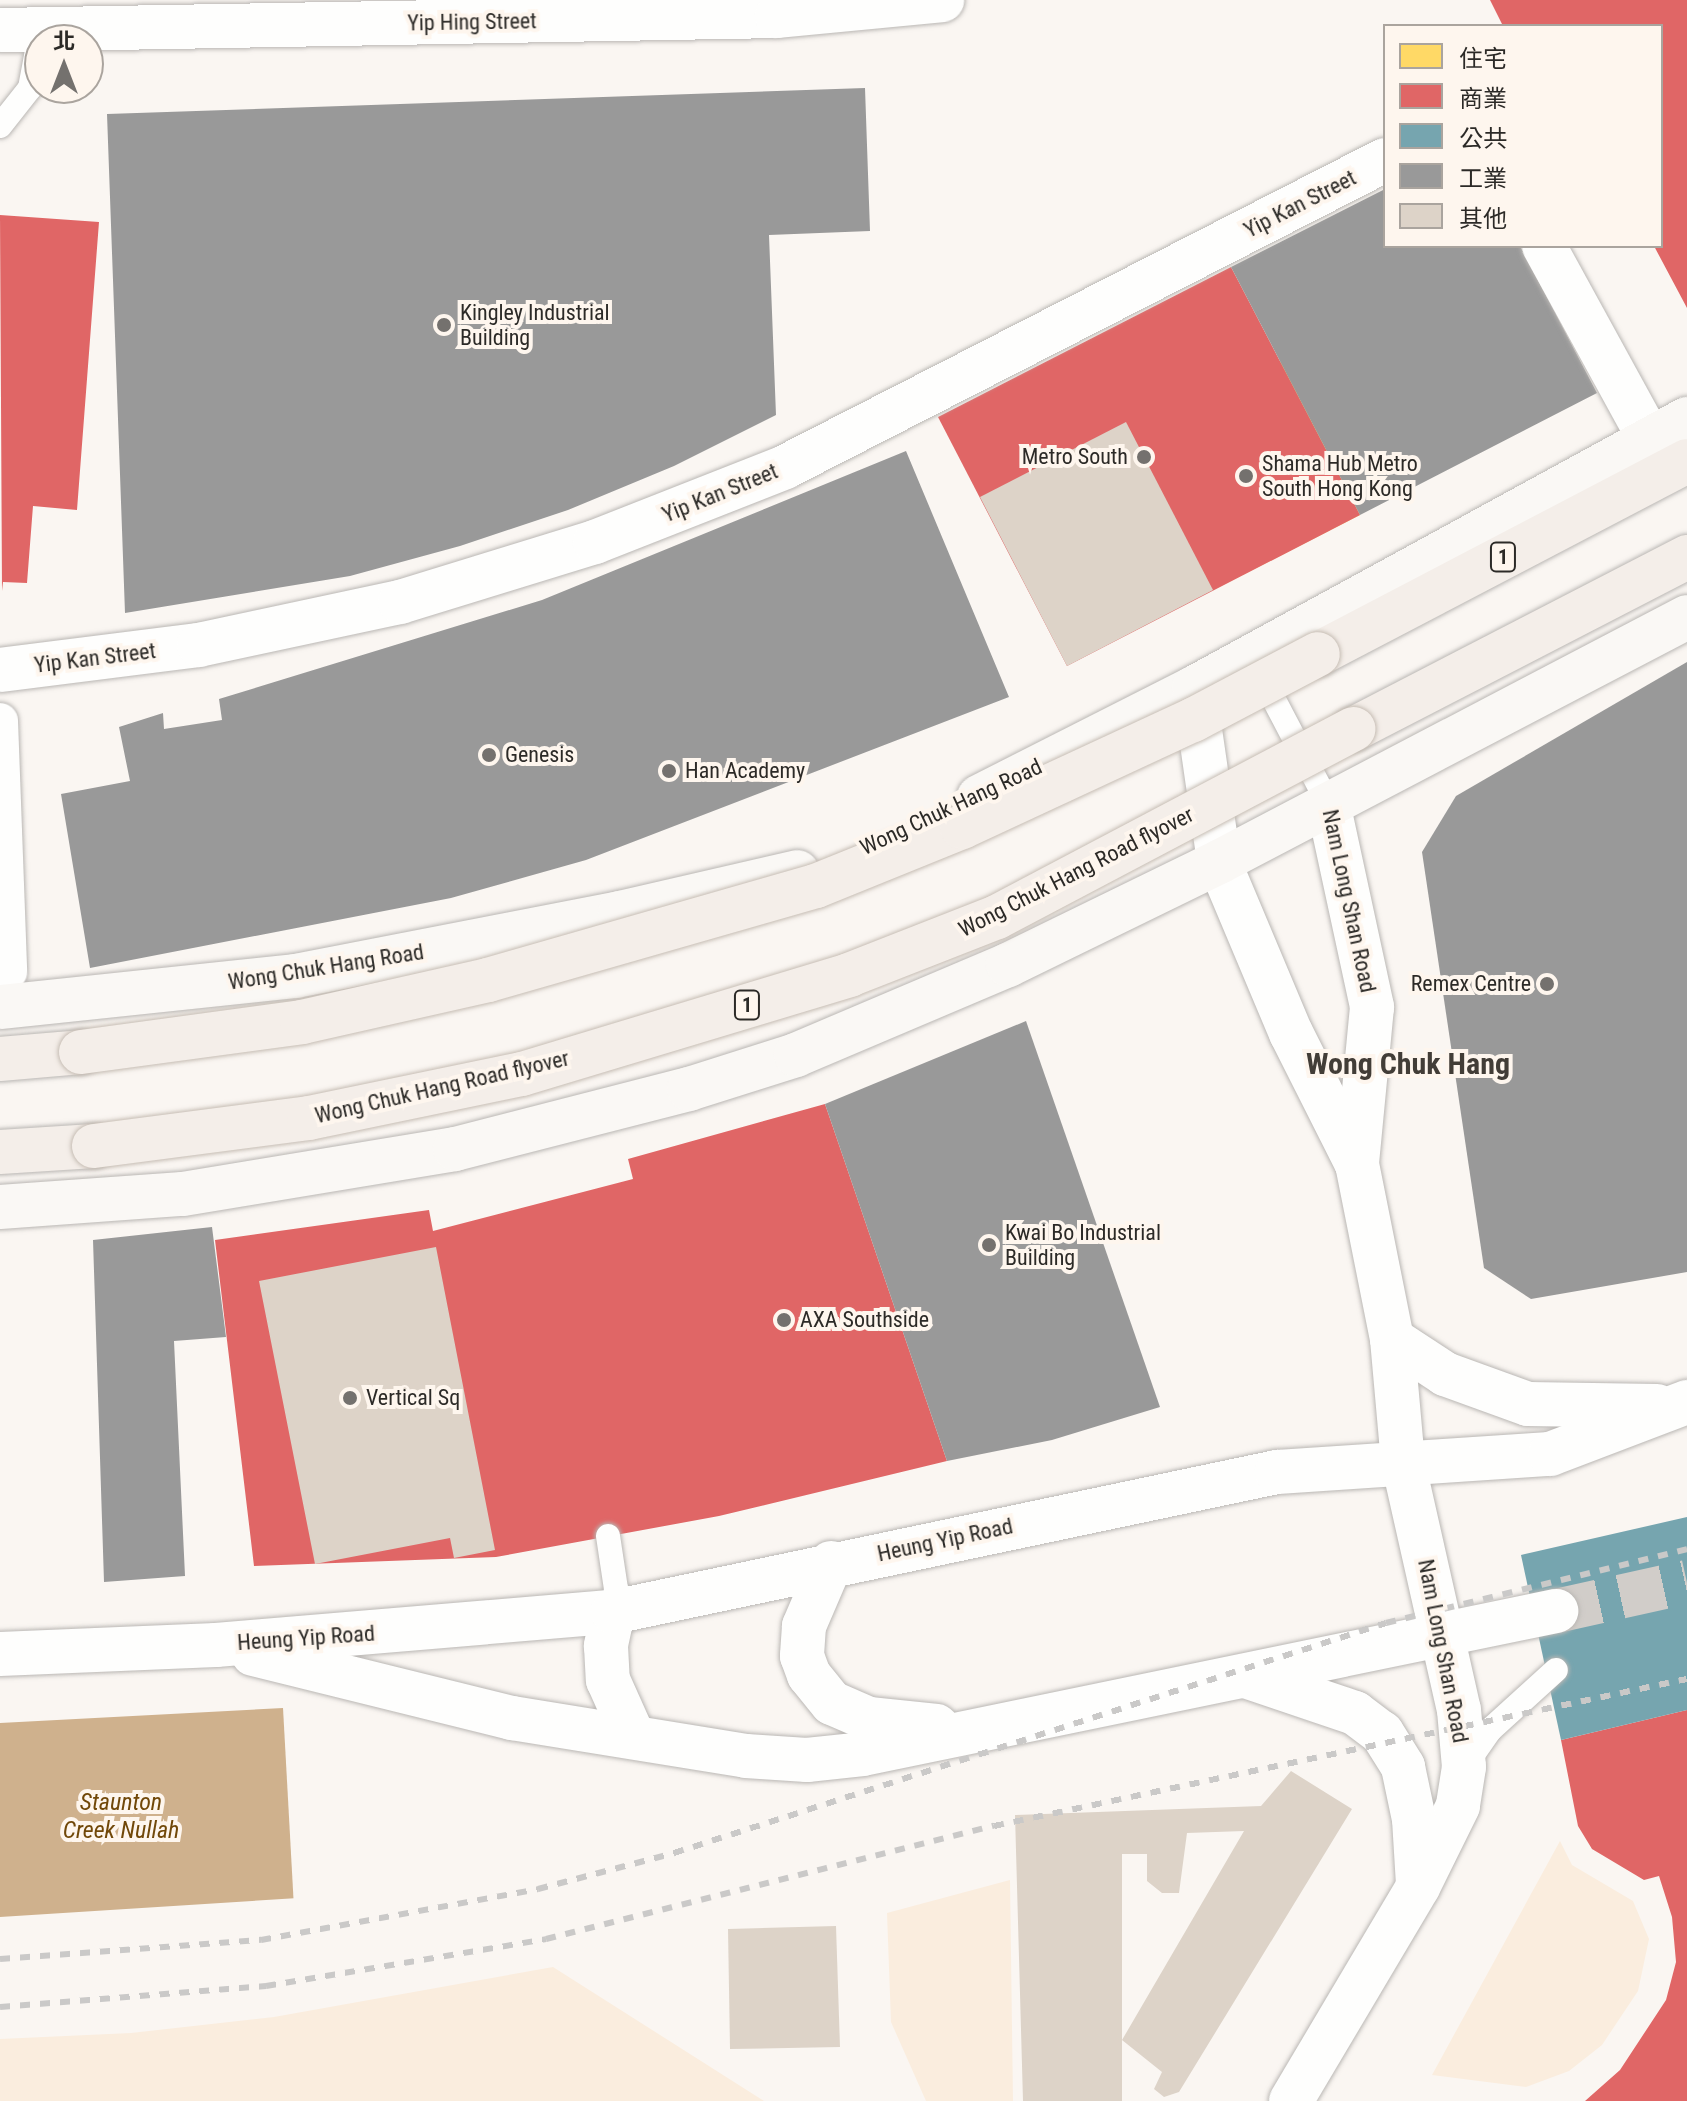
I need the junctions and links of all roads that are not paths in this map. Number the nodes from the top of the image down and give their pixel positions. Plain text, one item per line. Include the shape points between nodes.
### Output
1 (942, 0) edge
2 (20, 30) edge
3 (0, 126) edge
4 (1383, 161) edge
5 (1545, 248) edge
6 (1687, 419) edge
7 (1668, 450) edge
8 (1687, 557) edge
9 (1687, 617) edge
10 (1252, 657) junction
11 (0, 670) edge
12 (1194, 688) junction
13 (0, 721) edge
14 (1328, 803) junction
15 (1219, 862) junction
16 (5, 989) edge
17 (0, 1059) edge
18 (0, 1152) edge
19 (1357, 1164) junction
20 (0, 1207) edge
21 (1392, 1339) junction
22 (1677, 1404) edge
23 (1403, 1462) junction
24 (608, 1536) dead end
25 (831, 1563) junction
26 (1556, 1611) tunnel mouth
27 (613, 1612) junction
28 (1441, 1636) junction
29 (216, 1645) junction
30 (0, 1654) edge
31 (1556, 1670) dead end
32 (1248, 1677) junction
33 (975, 1730) junction
34 (633, 1736) junction
35 (1464, 1767) junction
36 (1418, 1887) junction
37 (1291, 2101) edge

1 - 2 street, Yip Hing Street via 777,16
2 - 3 lane via 30,88
4 - 11 street, Yip Kan Street via 785,467 595,542 384,606 199,645
5 - 7 street
6 - 7 main road, Wong Chuk Hang Road
7 - 10 main road, Wong Chuk Hang Road
7 - 17 highway, 1, bridge via 1193,720 962,827 816,886 625,944 302,1022
8 - 18 highway, Wong Chuk Hang Road flyover / 1, bridge via 997,917 849,975 522,1074 309,1118 94,1146
9 - 14 main road
10 - 12 main road, Wong Chuk Hang Road
10 - 14 lane, Nam Long Shan Road
12 - 15 street, Nam Long Shan Road
12 - 16 main road, Wong Chuk Hang Road via 933,821 819,867 620,913 296,976
13 - 16 street
14 - 15 main road
14 - 19 street, Nam Long Shan Road via 1372,1007
15 - 19 street, Nam Long Shan Road via 1291,1033
15 - 20 main road via 898,1015 689,1089 455,1149 314,1175 183,1194
19 - 21 street, Nam Long Shan Road
21 - 22 street, Heung Yip Road via 1445,1374 1528,1404
21 - 23 street, Nam Long Shan Road
22 - 23 street, Heung Yip Road via 1550,1454
23 - 25 street, Heung Yip Road via 1277,1472
23 - 28 street, Nam Long Shan Road
24 - 27 lane via 616,1589
25 - 27 street, Heung Yip Road via 766,1582
25 - 33 street via 804,1626 802,1656 809,1675 832,1703 869,1719
26 - 28 street, Heung Yip Road
27 - 29 street, Heung Yip Road
27 - 34 street via 606,1646 608,1680
28 - 32 street, Heung Yip Road
28 - 35 street, Nam Long Shan Road via 1459,1710
29 - 30 street, Heung Yip Road
29 - 34 street, Heung Yip Road via 512,1718
31 - 35 lane via 1490,1730
32 - 33 street, Heung Yip Road
32 - 36 street via 1355,1713 1382,1733 1403,1767 1414,1819
33 - 34 street, Heung Yip Road via 807,1760 746,1756
35 - 36 street, Nam Long Shan Road via 1458,1806
36 - 37 street, Nam Long Shan Road

